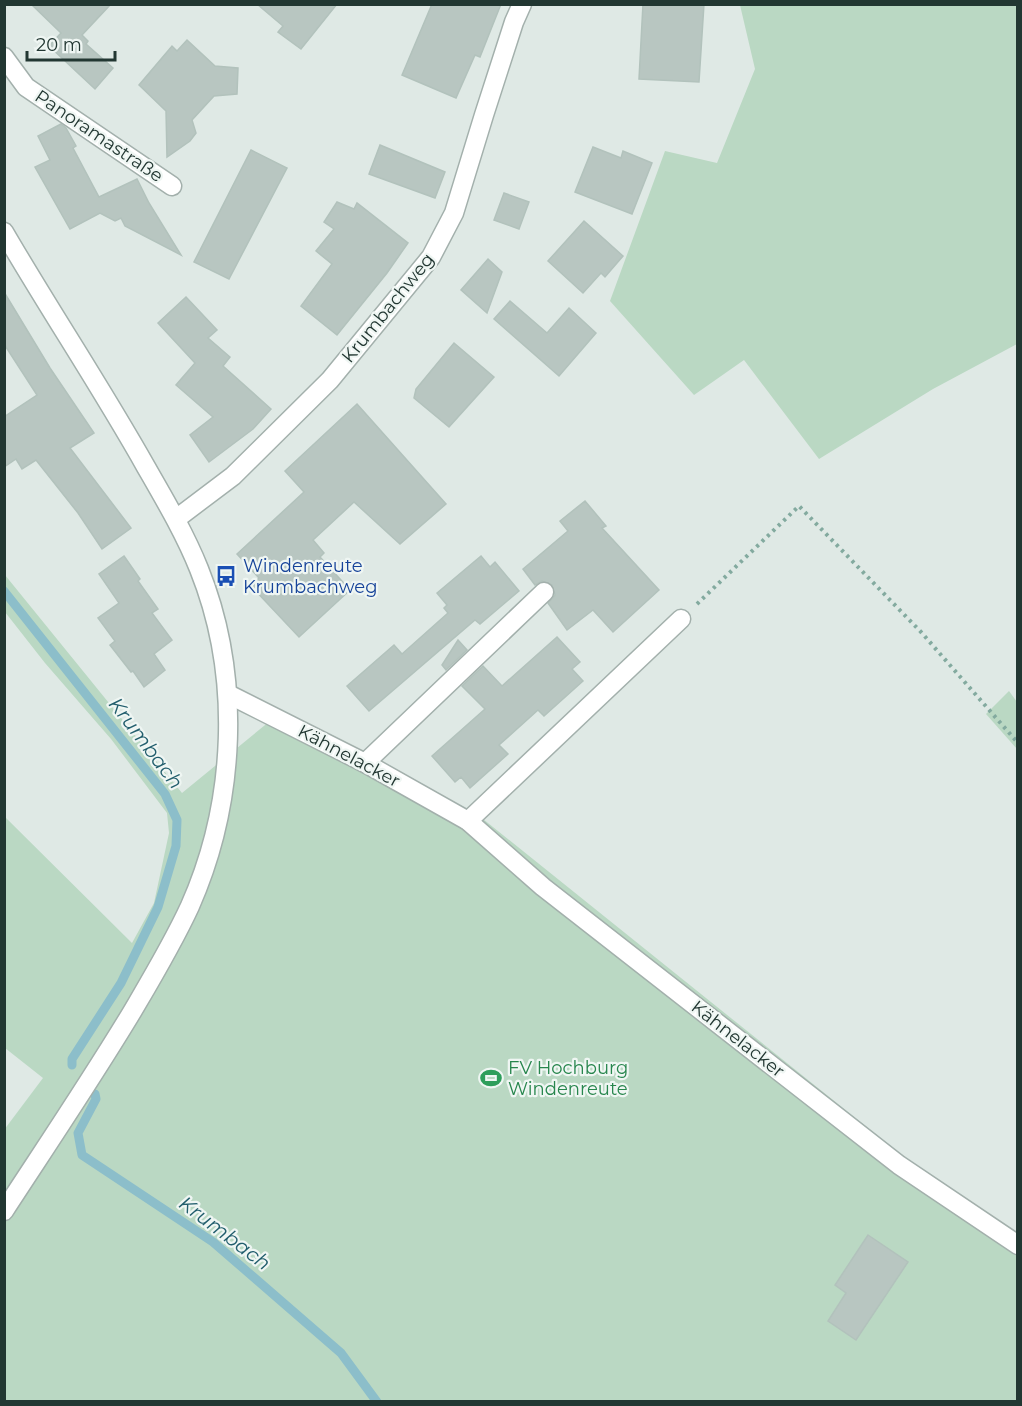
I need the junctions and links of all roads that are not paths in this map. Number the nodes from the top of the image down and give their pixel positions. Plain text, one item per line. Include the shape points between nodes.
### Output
1 (522, 4) edge
2 (4, 57) edge
3 (172, 186) dead end
4 (4, 232) edge
5 (176, 519) junction
6 (544, 592) dead end
7 (681, 619) road end
8 (228, 694) junction
9 (365, 763) junction
10 (468, 821) junction
11 (4, 1211) edge
12 (1017, 1245) edge

1 - 5 street, Krumbachweg via 454,213 431,257 330,380 233,476
2 - 3 street, Panoramastraße via 26,87
4 - 5 street
5 - 8 street via 209,601 224,657
6 - 9 street
7 - 10 street
8 - 9 street, Kähnelacker
8 - 11 street via 222,796 210,848 190,905 108,1053
9 - 10 street, Kähnelacker
10 - 12 street, Kähnelacker via 543,887 899,1165

